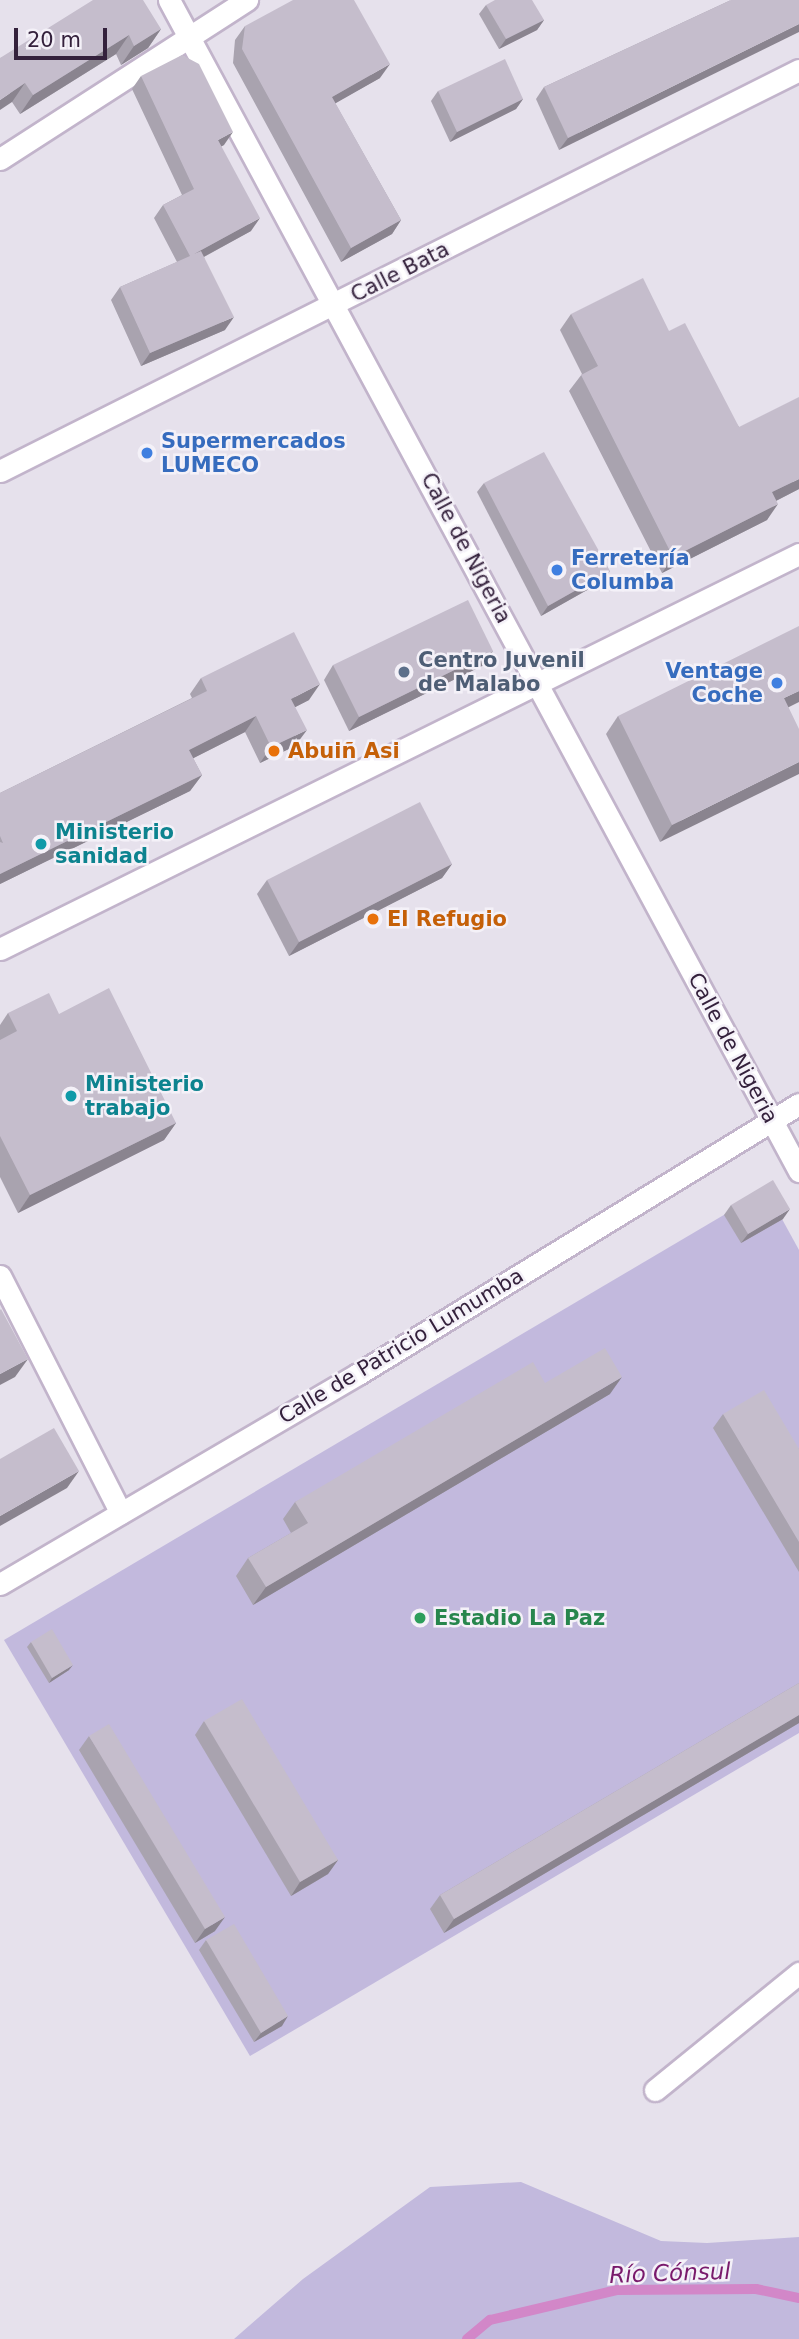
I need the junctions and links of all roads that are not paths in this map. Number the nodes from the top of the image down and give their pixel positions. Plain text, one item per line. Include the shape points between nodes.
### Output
1 (169, 0) edge
2 (247, 0) edge
3 (190, 35) junction
4 (799, 70) edge
5 (0, 159) edge
6 (335, 304) junction
7 (0, 471) edge
8 (799, 554) edge
9 (539, 682) junction
10 (0, 949) edge
11 (799, 1104) edge
12 (771, 1120) junction
13 (799, 1171) edge
14 (0, 1276) edge
15 (121, 1513) junction
16 (0, 1584) edge
17 (799, 1973) edge
18 (655, 2090) dead end

1 - 3 street, Calle de Nigeria
2 - 3 street
3 - 5 street
3 - 6 street, Calle de Nigeria
4 - 6 street, Calle Bata
6 - 7 street, Calle Bata
6 - 9 street, Calle de Nigeria
8 - 9 street
9 - 10 street
9 - 12 street, Calle de Nigeria
11 - 12 street, Calle de Patricio Lumumba
12 - 13 street, Calle de Nigeria
12 - 15 street, Calle de Patricio Lumumba
14 - 15 street
15 - 16 street, Calle de Patricio Lumumba
17 - 18 street

